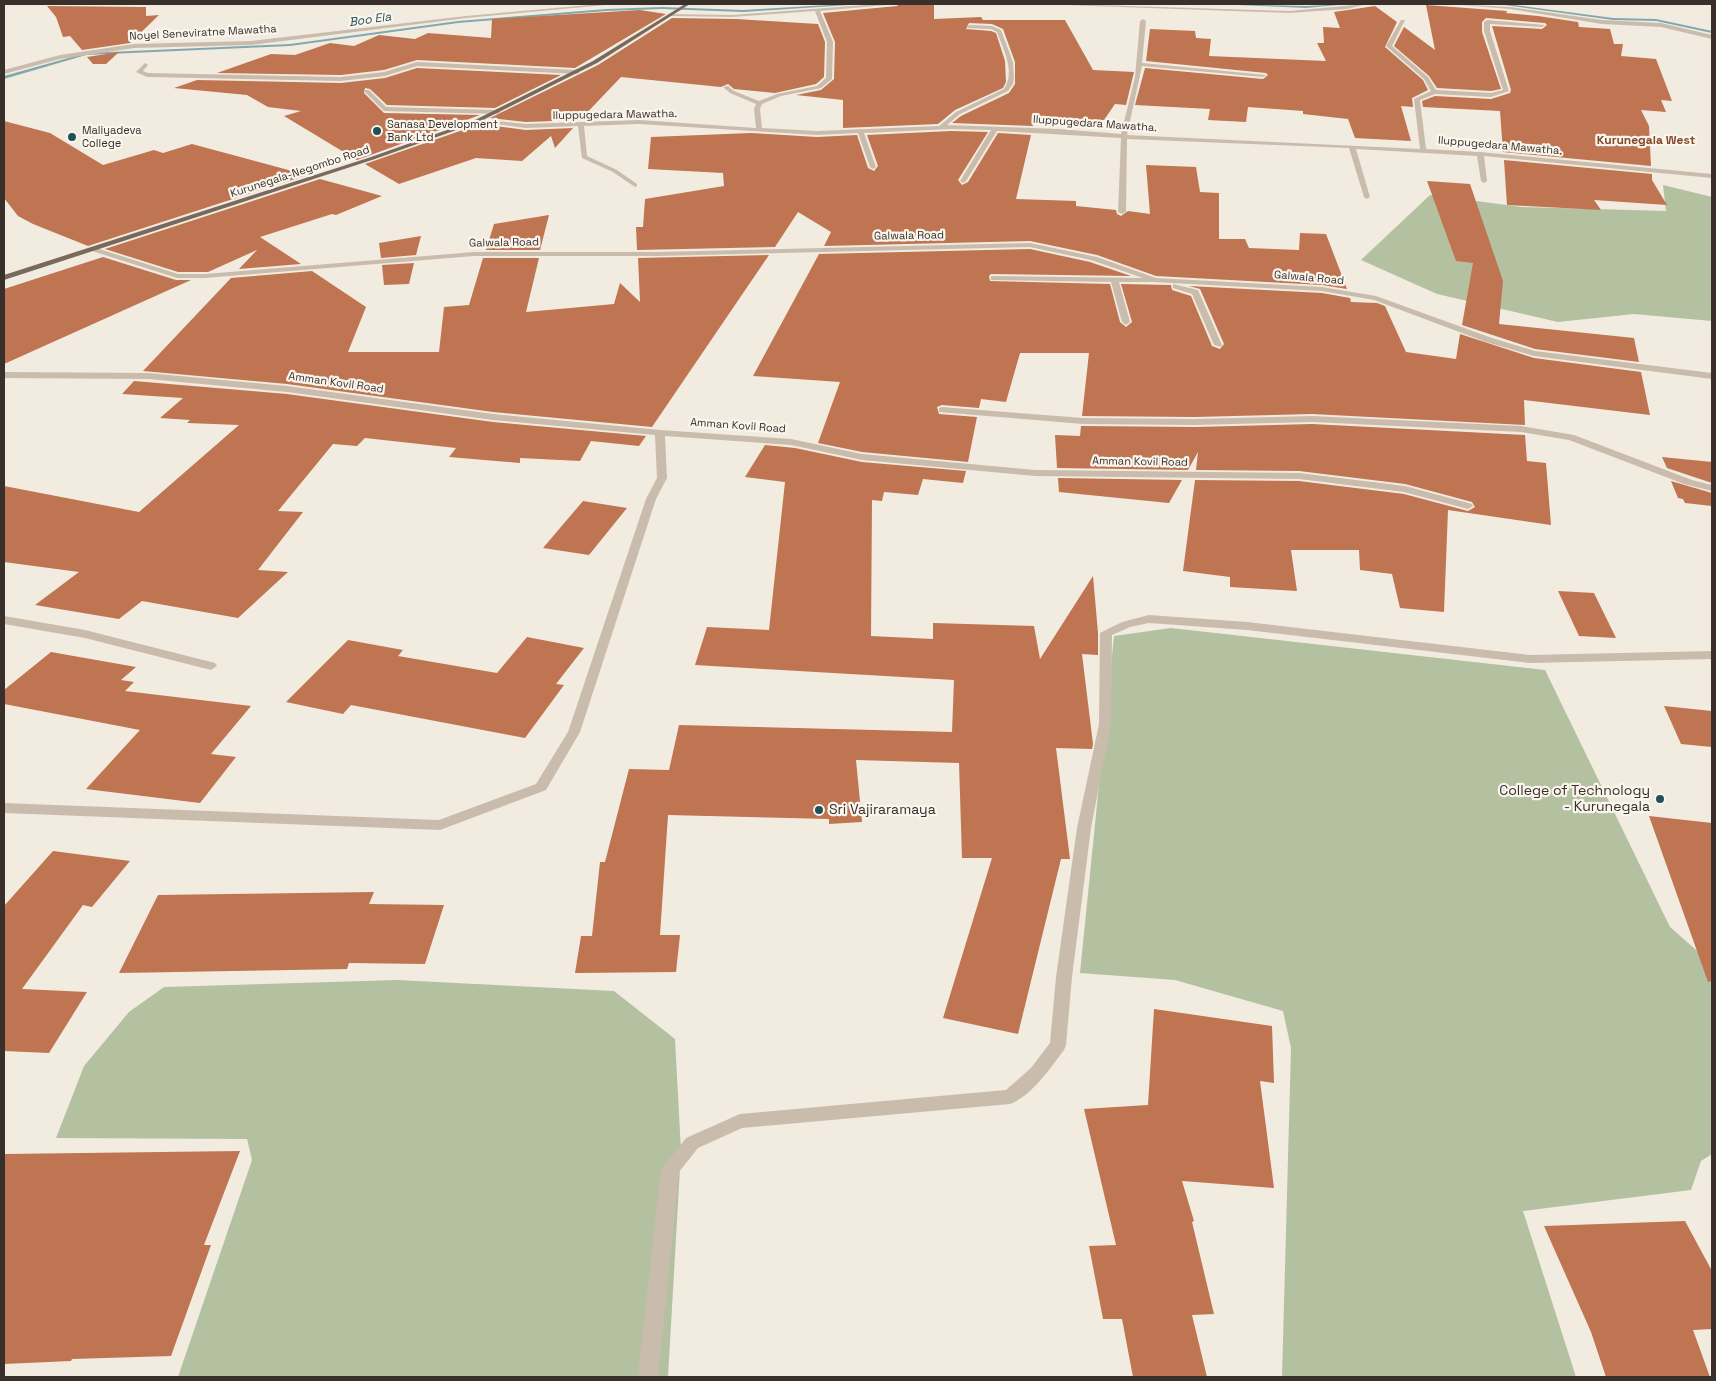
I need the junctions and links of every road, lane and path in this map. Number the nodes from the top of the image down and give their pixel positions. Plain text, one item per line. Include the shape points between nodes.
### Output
1 (614, 4) edge
2 (895, 4) edge
3 (1065, 4) edge
4 (1365, 4) edge
5 (1452, 4) edge
6 (687, 5) edge
7 (817, 10) junction
8 (671, 15) junction
9 (1143, 21) dead end
10 (1403, 21) dead end
11 (1542, 25) dead end
12 (969, 27) dead end
13 (1712, 37) edge
14 (1140, 64) junction
15 (145, 65) dead end
16 (4, 72) edge
17 (577, 72) junction
18 (1263, 75) dead end
19 (726, 87) dead end
20 (367, 91) dead end
21 (1434, 92) junction
22 (759, 103) junction
23 (498, 112) junction
24 (477, 121) junction
25 (582, 125) junction
26 (940, 128) junction
27 (996, 129) junction
28 (758, 130) junction
29 (861, 132) junction
30 (1124, 136) junction
31 (1352, 147) junction
32 (1423, 150) junction
33 (1480, 154) junction
34 (874, 167) dead end
35 (1712, 176) edge
36 (963, 182) dead end
37 (1484, 182) dead end
38 (635, 185) dead end
39 (1367, 197) dead end
40 (1122, 212) dead end
41 (94, 250) junction
42 (4, 278) edge
43 (994, 278) dead end
44 (1114, 280) junction
45 (1155, 280) junction
46 (1126, 322) dead end
47 (1218, 345) dead end
48 (4, 375) edge
49 (1712, 376) edge
50 (942, 410) dead end
51 (660, 433) junction
52 (1712, 488) edge
53 (1468, 506) dead end
54 (4, 620) edge
55 (1712, 655) edge
56 (211, 666) dead end
57 (4, 808) edge
58 (648, 1377) edge

1 - 16 street, Noyel Seneviratne Mawatha via 466,17 251,43 125,48 60,57
2 - 7 street
3 - 4 street via 1289,12
5 - 13 street via 1510,8 1602,22 1661,25
6 - 8 main road, Kurunegala-Negombo Road
7 - 8 street via 732,16
7 - 22 street via 830,42 829,79 819,87 779,95
8 - 17 main road, Kurunegala-Negombo Road
9 - 14 street
10 - 21 street via 1389,46 1426,78
11 - 21 street via 1487,22 1506,91 1491,95
12 - 26 street via 999,30 1012,76 1011,85 958,114
14 - 18 street
14 - 30 street
15 - 17 street via 139,72 147,75 341,79 385,74 417,64
17 - 23 main road, Kurunegala-Negombo Road
19 - 22 street
20 - 23 street via 384,109
21 - 32 street via 1417,99
22 - 28 street
23 - 24 main road, Kurunegala-Negombo Road
24 - 25 street, Iluppugedara Mawatha. via 526,126
24 - 41 main road, Kurunegala-Negombo Road
25 - 28 street, Iluppugedara Mawatha. via 639,122
25 - 38 street via 584,157 615,171
26 - 27 street, Iluppugedara Mawatha.
26 - 29 street, Iluppugedara Mawatha.
27 - 30 street, Iluppugedara Mawatha.
27 - 36 street
28 - 29 street, Iluppugedara Mawatha.
29 - 34 street
30 - 31 street, Iluppugedara Mawatha.
30 - 40 street
31 - 32 street, Iluppugedara Mawatha.
31 - 39 street
32 - 33 street, Iluppugedara Mawatha.
33 - 35 street, Iluppugedara Mawatha.
33 - 37 street
41 - 42 main road, Kurunegala-Negombo Road
41 - 45 street, Galwala Road via 177,276 205,276 474,254 658,254 1030,245 1075,254
43 - 44 street
44 - 45 street
44 - 46 street
45 - 47 street via 1195,292
45 - 49 street, Galwala Road via 1322,289 1376,298 1489,340 1534,353
48 - 51 street, Amman Kovil Road via 148,376 288,389 493,417
50 - 52 street via 1083,421 1312,419 1520,429 1571,437
51 - 53 street, Amman Kovil Road via 791,442 862,457 1035,473 1299,476 1405,489
51 - 57 street via 662,478 652,499 574,732 541,788 440,825
54 - 56 street via 85,634
55 - 58 street via 1530,659 1247,626 1149,619 1106,633 1106,724 1084,828 1058,1045 1037,1073 1010,1097 740,1121 692,1143 670,1170

